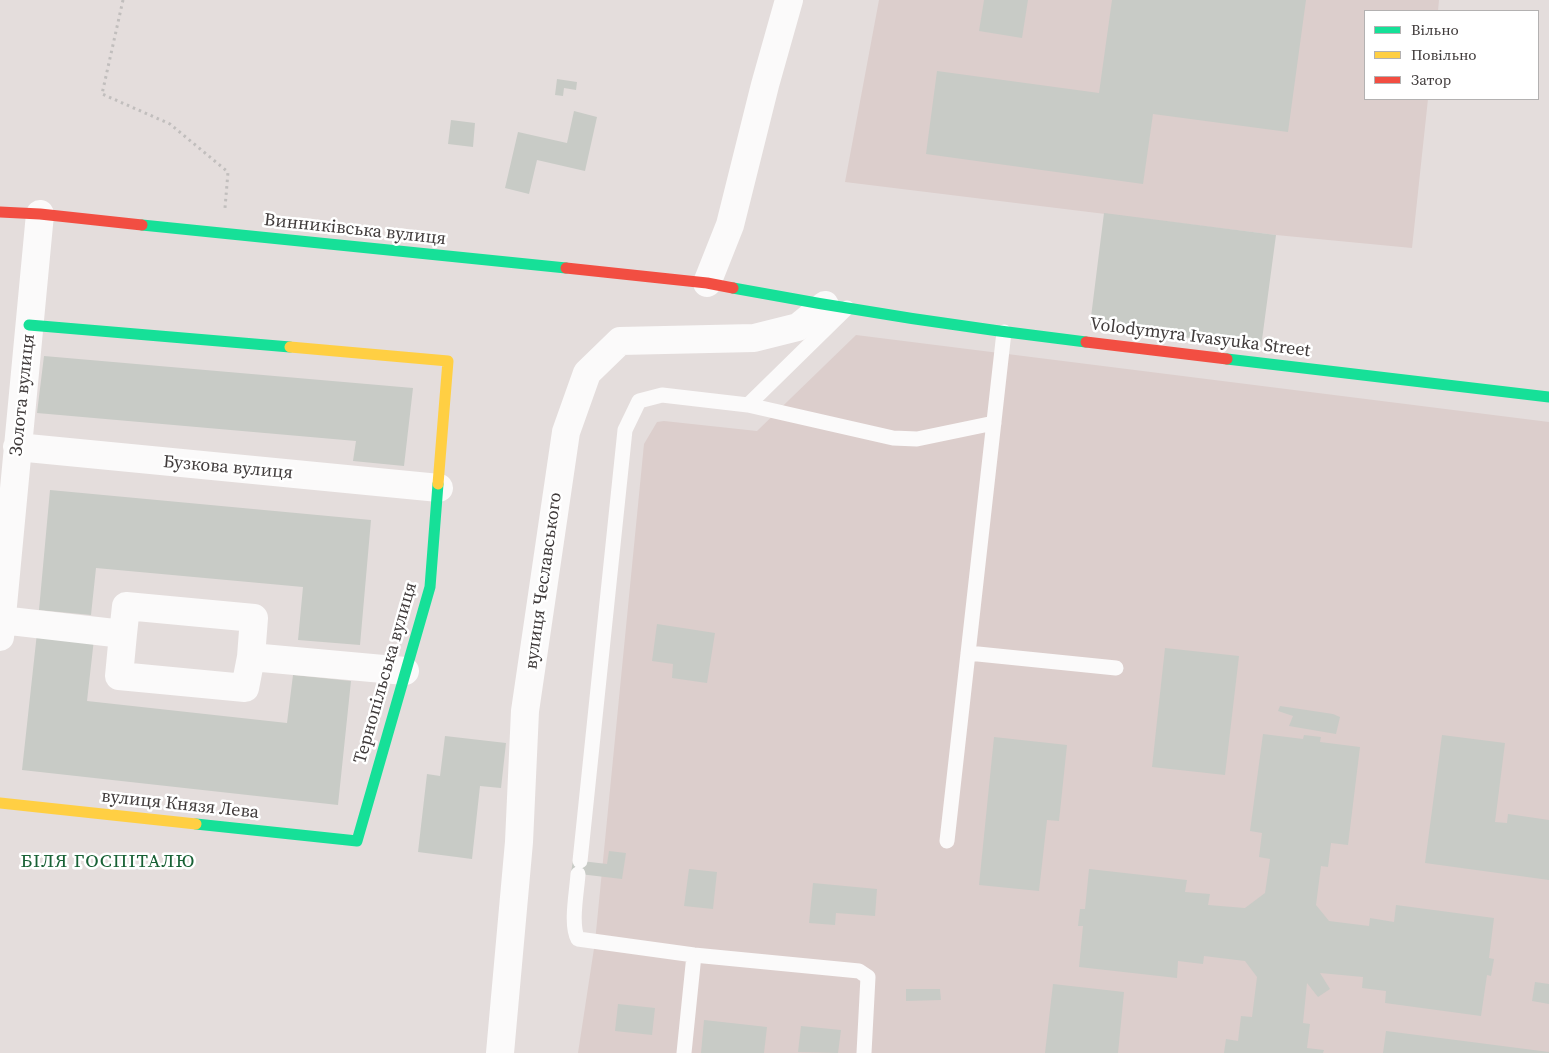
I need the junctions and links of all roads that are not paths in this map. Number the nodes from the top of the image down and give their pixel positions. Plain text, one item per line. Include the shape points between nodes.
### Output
1 (789, 0) edge
2 (0, 212) edge
3 (40, 214) junction
4 (707, 283) junction
5 (836, 307) junction
6 (29, 325) junction
7 (1004, 332) junction
8 (1549, 397) edge
9 (748, 404) junction
10 (994, 423) junction
11 (17, 448) junction
12 (439, 488) junction
13 (1, 629) edge
14 (124, 634) junction
15 (968, 653) junction
16 (251, 657) junction
17 (1116, 668) dead end
18 (405, 671) junction
19 (0, 803) edge
20 (357, 841) joint
21 (947, 841) dead end
22 (694, 955) junction
23 (500, 1053) edge
24 (684, 1053) edge
25 (864, 1053) edge

1 - 4 street via 730,225
2 - 3 main road, Винниківська вулиця
3 - 4 main road, Винниківська вулиця
3 - 6 street, Золота вулиця
4 - 5 main road, Винниківська вулиця
5 - 7 main road, Volodymyra Ivasyuka Street
5 - 9 lane
5 - 23 street, вулиця Чеславського via 798,327 754,338 620,341 587,373 566,432 524,711 519,842
6 - 11 street, Золота вулиця
6 - 12 main road, Тернопільська вулиця via 448,361
7 - 8 main road, Volodymyra Ivasyuka Street
7 - 10 lane
9 - 10 lane via 892,438 917,439
9 - 22 lane via 662,395 639,401 626,430 579,868 574,921 578,939
10 - 15 lane
11 - 12 street, Бузкова вулиця
11 - 13 street, Золота вулиця
12 - 18 main road, Тернопільська вулиця via 430,587
13 - 14 street
14 - 16 street via 126,606 254,618
14 - 16 street via 118,676 245,688
15 - 17 lane
15 - 21 lane
16 - 18 street
18 - 20 main road, Тернопільська вулиця
19 - 20 main road, вулиця Князя Лева
22 - 24 lane
22 - 25 lane via 859,972 868,977

